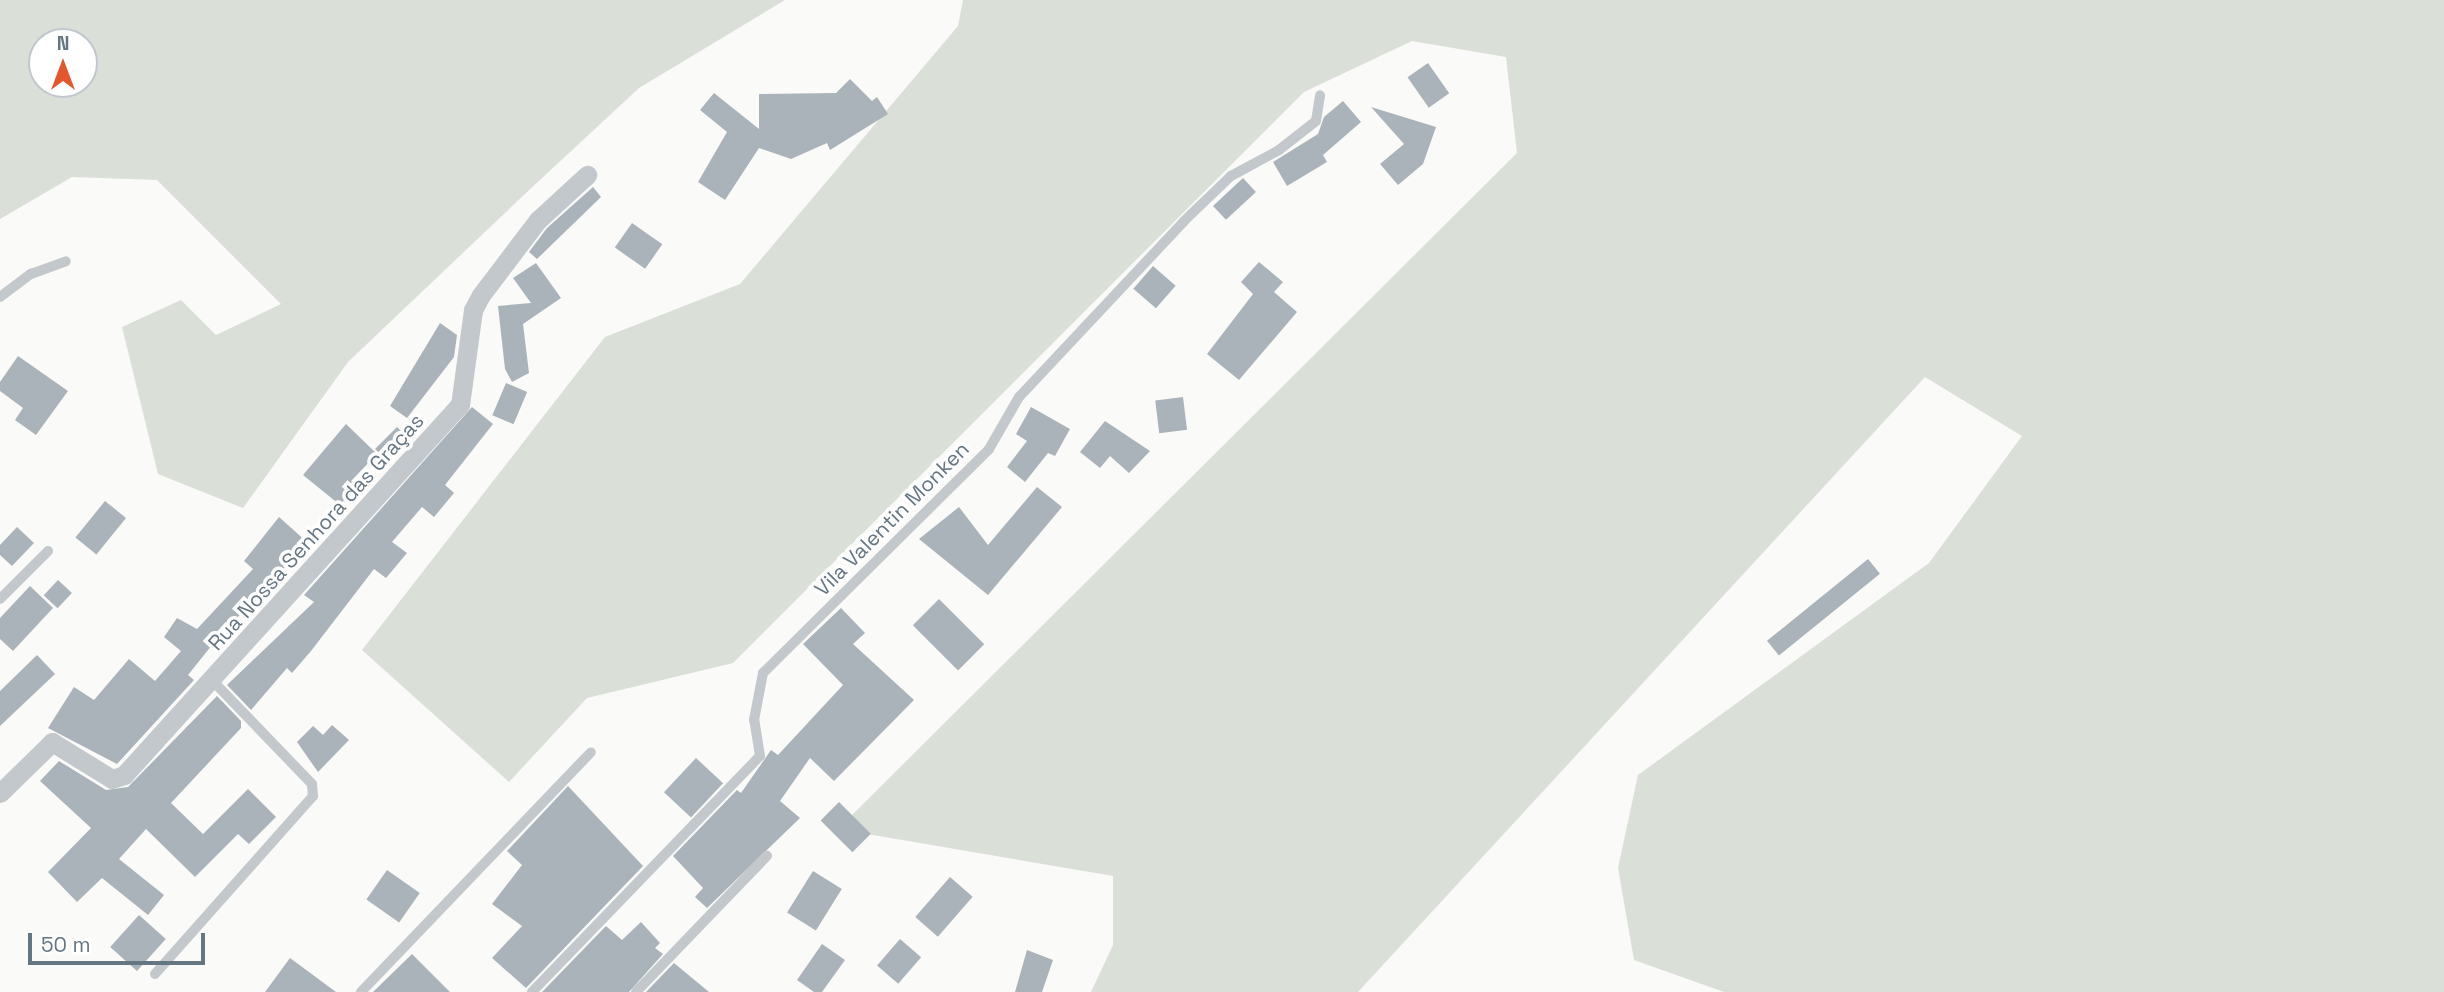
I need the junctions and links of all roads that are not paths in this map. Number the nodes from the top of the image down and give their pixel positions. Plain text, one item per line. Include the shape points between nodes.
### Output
1 (1320, 95) dead end
2 (587, 175) dead end
3 (66, 261) dead end
4 (0, 297) edge
5 (48, 551) dead end
6 (0, 599) edge
7 (213, 681) junction
8 (591, 752) dead end
9 (0, 793) edge
10 (767, 856) dead end
11 (155, 974) dead end
12 (361, 992) edge
13 (532, 992) edge
14 (636, 992) edge

1 - 13 lane, Vila Valentin Monken via 1316,121 1279,150 1231,177 1184,221 1019,397 989,449 763,673 754,720 760,755
2 - 7 street, Rua Nossa Senhora das Graças via 538,220 472,310 460,405
3 - 4 lane via 31,274
5 - 6 lane
7 - 9 street, Rua Nossa Senhora das Graças via 124,775 112,779 52,742
7 - 11 lane via 312,784 313,796
8 - 12 lane
10 - 14 lane

